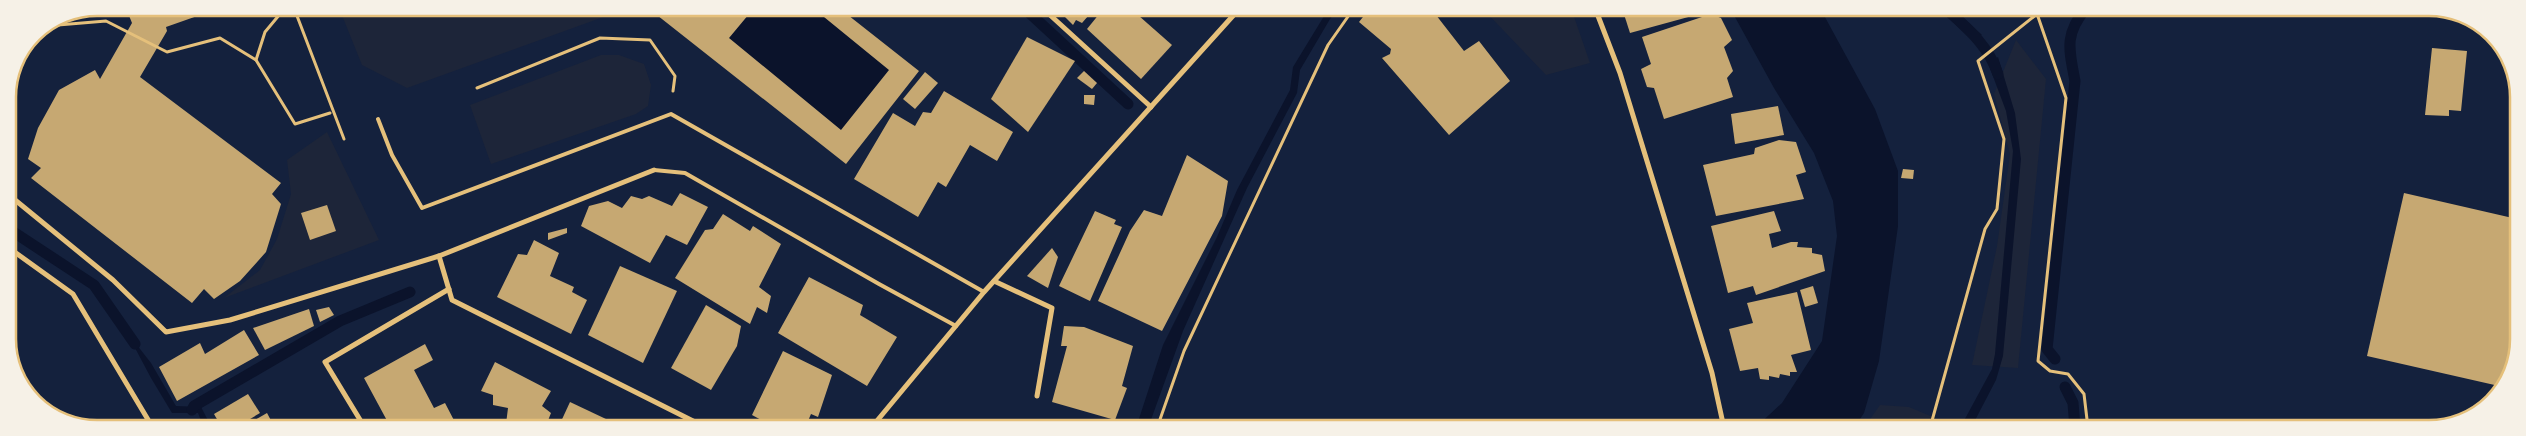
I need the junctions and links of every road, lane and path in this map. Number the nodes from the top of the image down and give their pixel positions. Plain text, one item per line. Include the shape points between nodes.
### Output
1 (278, 16) edge
2 (297, 16) edge
3 (1051, 16) edge
4 (1233, 16) edge
5 (1348, 16) edge
6 (1597, 16) edge
7 (2034, 16) edge
8 (2038, 16) edge
9 (61, 25) edge
10 (256, 60) junction
11 (477, 88) dead end
12 (1151, 107) junction
13 (330, 113) dead end
14 (671, 114) junction
15 (378, 119) dead end
16 (344, 139) dead end
17 (654, 170) joint
18 (16, 201) edge
19 (16, 253) edge
20 (439, 256) junction
21 (994, 281) junction
22 (449, 289) junction
23 (984, 292) junction
24 (957, 326) junction
25 (1037, 396) dead end
26 (149, 420) edge
27 (360, 420) edge
28 (691, 420) edge
29 (878, 420) edge
30 (1160, 420) edge
31 (1722, 420) edge
32 (1932, 420) edge
33 (2087, 420) edge

1 - 10 path via 265,32
2 - 16 path
3 - 12 street
4 - 12 street
5 - 30 path via 1328,45 1184,351
6 - 31 street via 1620,73 1712,373
7 - 32 path via 1978,61 2004,139 1997,209 1985,229
8 - 33 path via 2066,98 2038,361 2050,371 2068,374 2084,394
9 - 10 path via 106,21 167,52 220,38
10 - 13 path via 295,124
11 - 14 path via 600,38 650,40 675,76
12 - 21 street
14 - 15 lane via 422,208 392,156
14 - 23 lane
17 - 20 street
17 - 24 lane via 685,172
18 - 20 street via 113,280 166,332 230,320
19 - 26 street via 73,294
20 - 22 street
21 - 23 street
21 - 25 street via 1052,308
22 - 27 street via 325,362
22 - 28 street via 452,300
23 - 24 street
24 - 29 street

